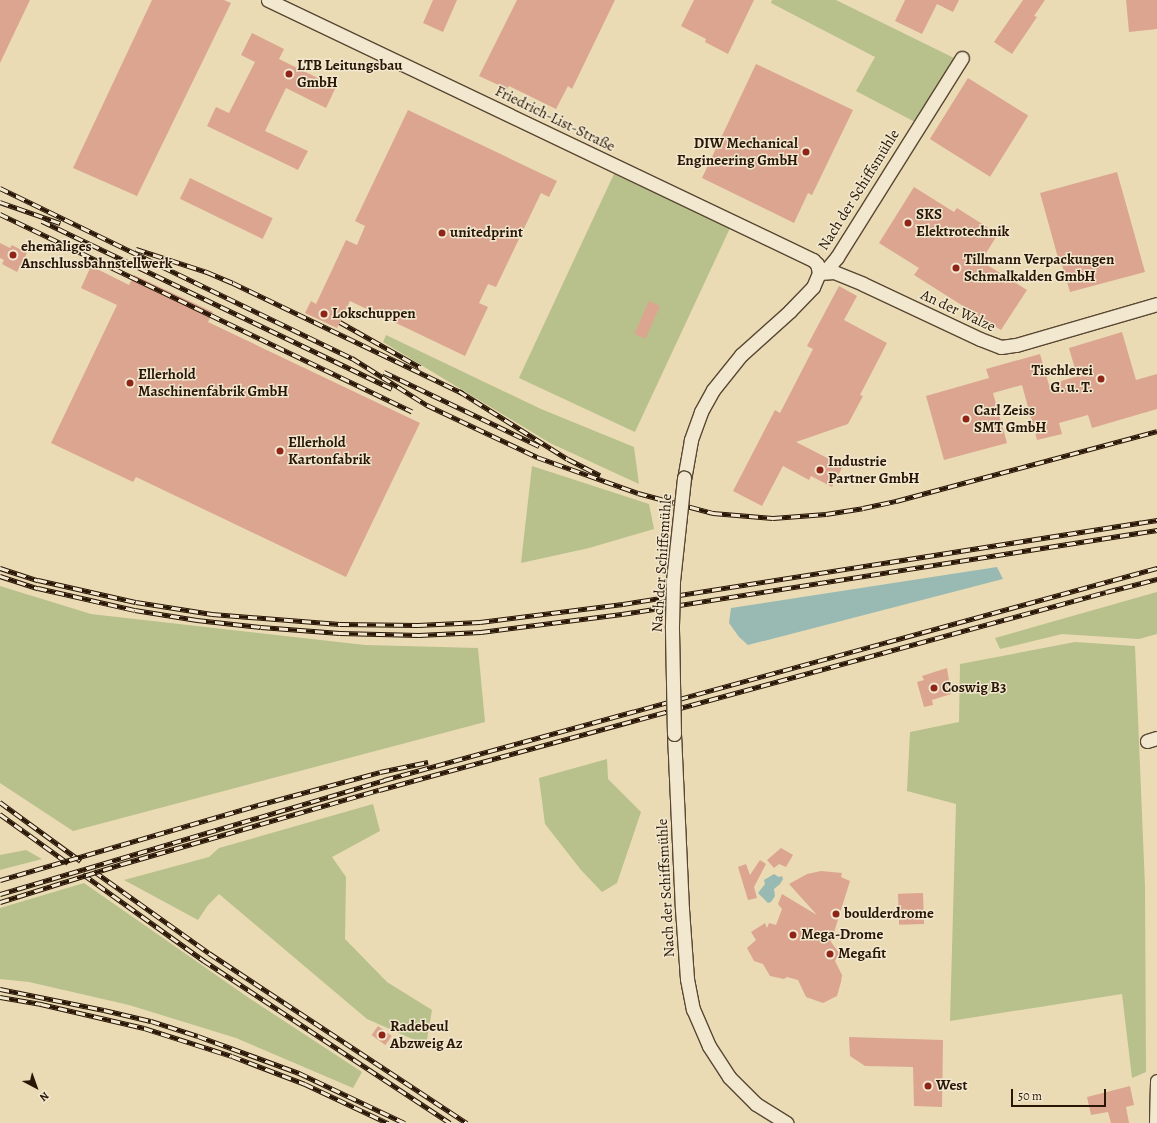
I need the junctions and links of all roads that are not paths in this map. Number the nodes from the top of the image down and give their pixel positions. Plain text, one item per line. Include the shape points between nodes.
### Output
1 (268, 0) edge
2 (962, 58) dead end
3 (819, 274) junction
4 (1157, 304) edge
5 (1157, 1081) edge
6 (787, 1123) edge
7 (1156, 1123) edge

1 - 3 street, Friedrich-List-Straße via 813,260 817,264
2 - 3 street, Nach der Schiffsmühle via 837,257
3 - 4 street, An der Walze via 834,272 1001,347 1016,345
3 - 6 street, Nach der Schiffsmühle, bridge via 813,287 726,372 701,412 691,440 684,478 673,581 674,734 687,979 694,1009 710,1046 729,1077 756,1104
5 - 7 street

